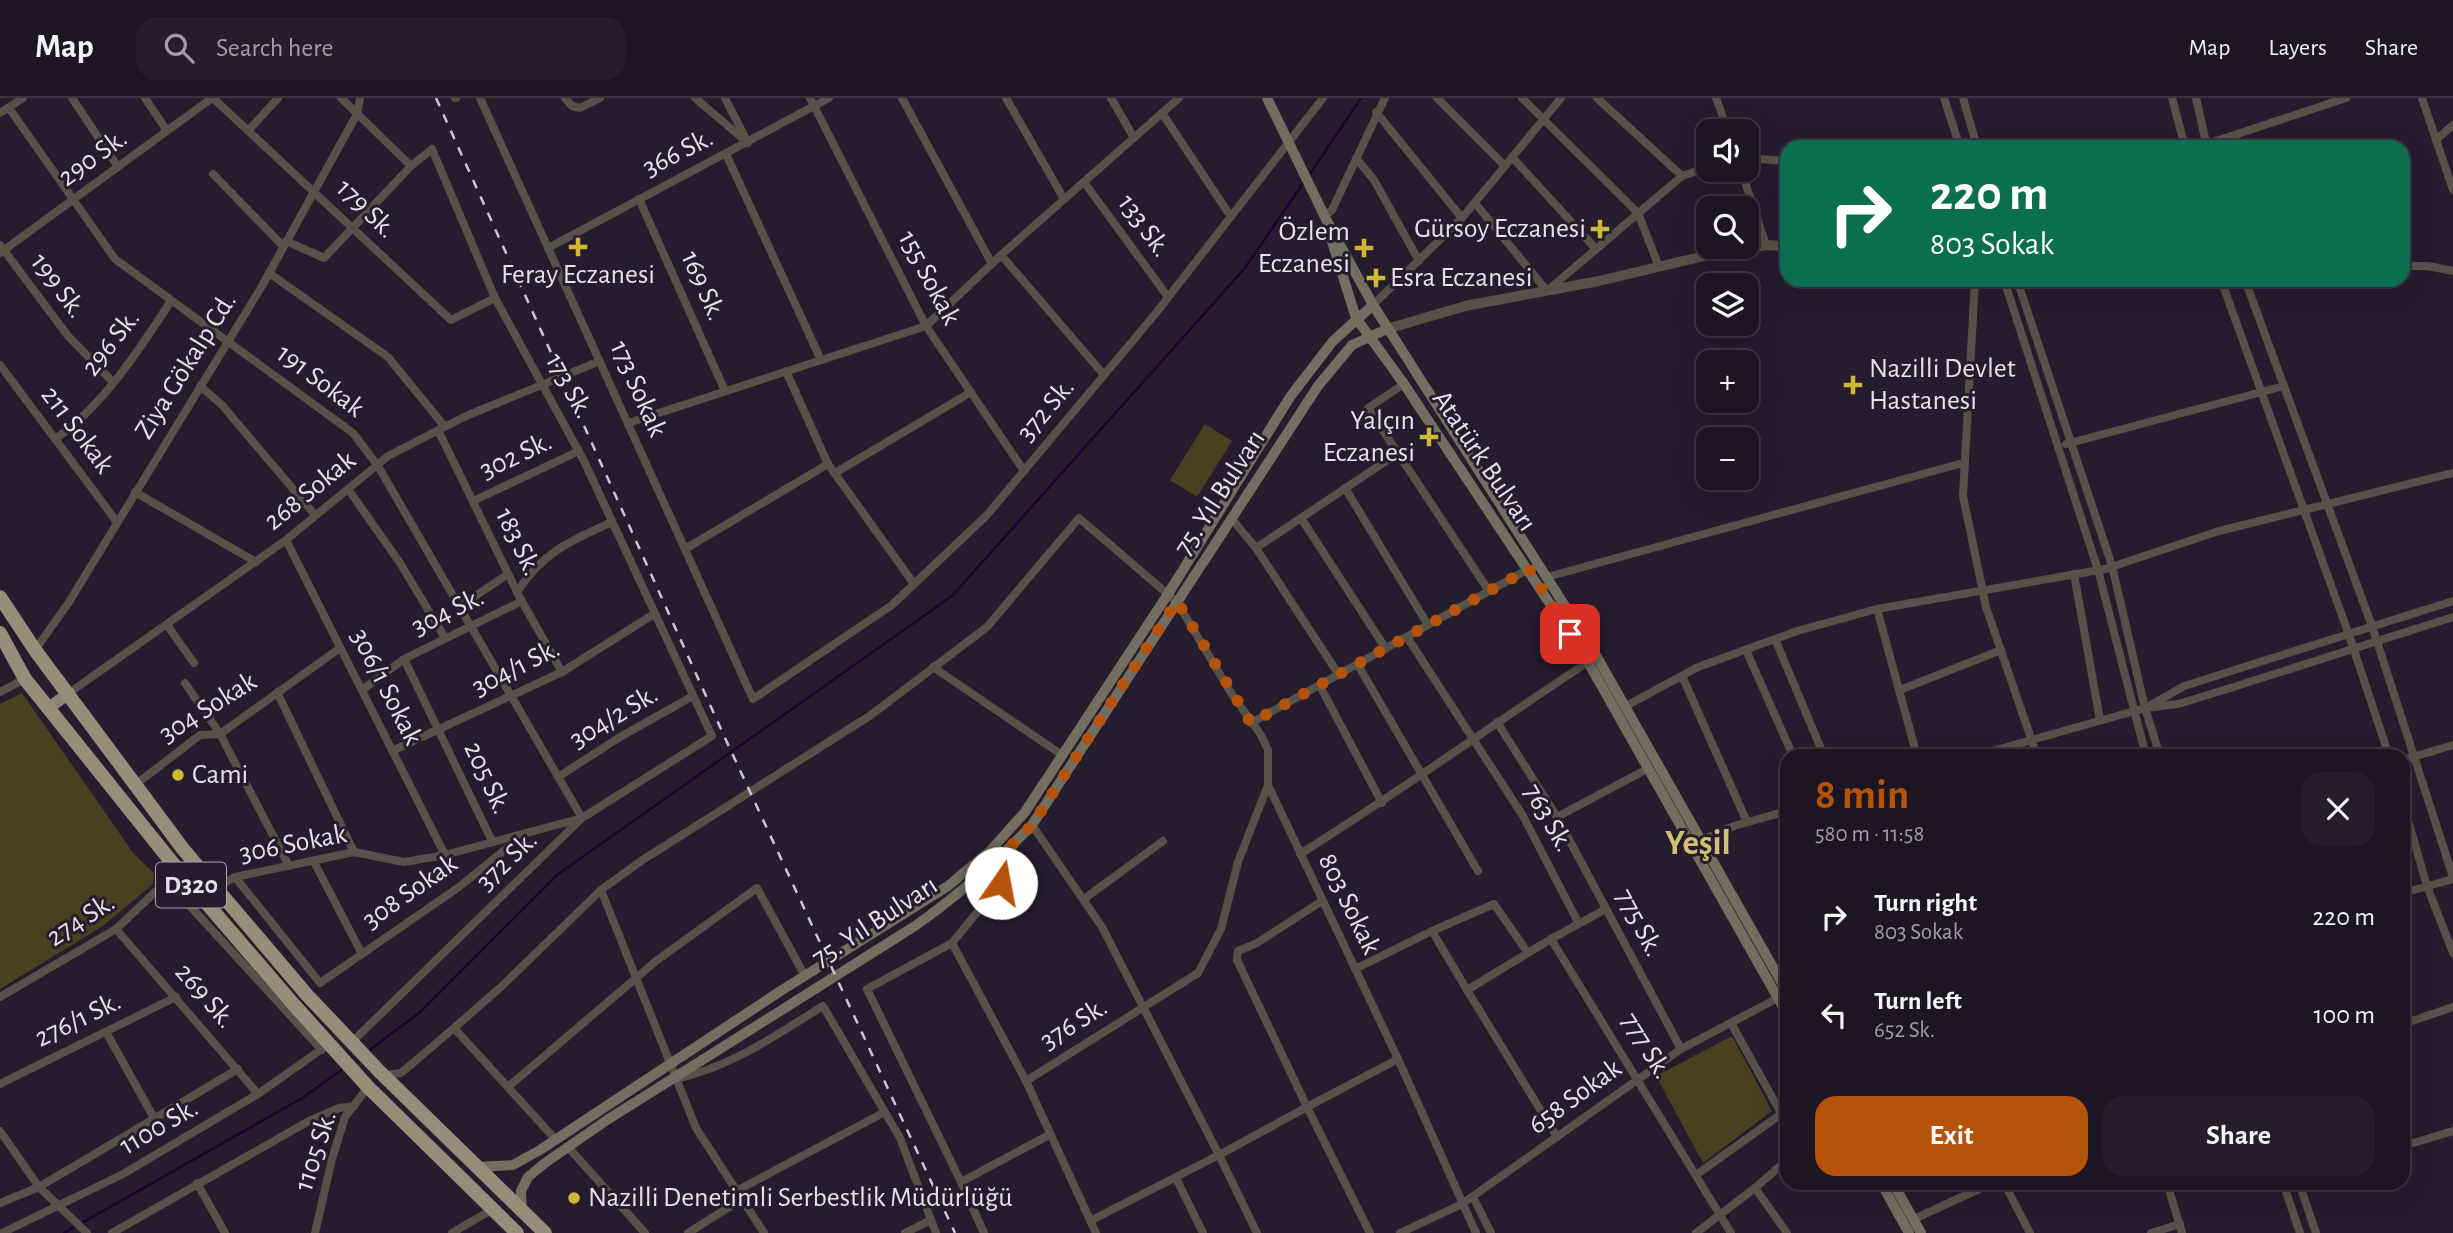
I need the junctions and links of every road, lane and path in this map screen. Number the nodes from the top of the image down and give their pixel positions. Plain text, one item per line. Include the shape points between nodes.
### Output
1 (23, 98) edge
2 (72, 98) edge
3 (145, 98) edge
4 (212, 98) edge
5 (278, 98) edge
6 (341, 98) edge
7 (360, 98) edge
8 (480, 98) edge
9 (565, 98) edge
10 (600, 98) edge
11 (695, 98) edge
12 (725, 98) edge
13 (829, 98) edge
14 (902, 98) edge
15 (1006, 98) edge
16 (1111, 98) edge
17 (1179, 98) edge
18 (1267, 98) edge
19 (1323, 98) edge
20 (1385, 98) edge
21 (1437, 98) edge
22 (1522, 98) edge
23 (1561, 98) edge
24 (1597, 98) edge
25 (1717, 98) edge
26 (1944, 98) edge
27 (1963, 98) edge
28 (2172, 98) edge
29 (2196, 98) edge
30 (2346, 98) edge
31 (2422, 98) edge
32 (813, 102) edge
33 (9, 108) junction
34 (1376, 112) junction
35 (0, 113) edge
36 (1162, 113) junction
37 (357, 114) junction
38 (1724, 119) edge
39 (1543, 120) junction
40 (2453, 125) edge
41 (167, 131) junction
42 (248, 131) junction
43 (1134, 138) junction
44 (1958, 140) edge
45 (1975, 140) edge
46 (2183, 140) edge
47 (2203, 140) edge
48 (2222, 140) edge
49 (2436, 140) junction
50 (1289, 142) junction
51 (748, 143) junction
52 (726, 154) junction
53 (1512, 157) junction
54 (1356, 158) junction
55 (1759, 159) edge
56 (1780, 160) edge
57 (411, 166) junction
58 (1505, 166) junction
59 (118, 167) junction
60 (1696, 171) edge
61 (213, 174) dead end
62 (1682, 176) junction
63 (1084, 182) junction
64 (1745, 182) edge
65 (2453, 190) edge
66 (314, 192) junction
67 (639, 199) junction
68 (1064, 199) junction
69 (73, 201) junction
70 (1475, 203) junction
71 (1638, 213) junction
72 (1324, 216) junction
73 (1231, 217) junction
74 (1462, 219) junction
75 (353, 229) junction
76 (284, 243) junction
77 (1766, 245) junction
78 (1780, 246) edge
79 (548, 248) junction
80 (1596, 249) junction
81 (1, 250) edge
82 (1001, 255) junction
83 (1419, 261) junction
84 (992, 264) junction
85 (2410, 266) edge
86 (1659, 267) junction
87 (2453, 271) edge
88 (269, 274) junction
89 (1975, 287) edge
90 (2006, 287) edge
91 (2019, 287) edge
92 (2224, 287) edge
93 (2248, 287) edge
94 (1547, 291) junction
95 (1168, 297) junction
96 (495, 298) junction
97 (171, 301) junction
98 (1373, 305) junction
99 (1356, 318) junction
100 (926, 326) junction
101 (1387, 329) junction
102 (1368, 336) junction
103 (228, 340) junction
104 (821, 360) junction
105 (600, 361) junction
106 (0, 365) edge
107 (786, 371) junction
108 (1104, 375) junction
109 (112, 381) junction
110 (1404, 384) junction
111 (541, 385) junction
112 (2284, 386) junction
113 (200, 387) junction
114 (725, 391) junction
115 (971, 392) junction
116 (2262, 392) junction
117 (628, 423) junction
118 (441, 428) junction
119 (55, 439) junction
120 (2070, 443) junction
121 (2059, 446) junction
122 (579, 451) junction
123 (1398, 453) junction
124 (1963, 463) junction
125 (828, 464) junction
126 (378, 466) junction
127 (1024, 471) junction
128 (835, 473) junction
129 (2453, 473) edge
130 (1345, 488) junction
131 (348, 489) junction
132 (135, 492) junction
133 (473, 501) junction
134 (2327, 506) junction
135 (2305, 511) junction
136 (315, 515) junction
137 (1231, 518) junction
138 (1301, 518) junction
139 (117, 522) junction
140 (612, 522) junction
141 (286, 540) junction
142 (1256, 548) junction
143 (685, 549) junction
144 (256, 562) junction
145 (2112, 566) junction
146 (1529, 569) junction
147 (2098, 570) junction
148 (508, 574) junction
149 (2074, 574) junction
150 (1547, 577) junction
151 (914, 584) junction
152 (1489, 591) junction
153 (1982, 591) junction
154 (517, 592) junction
155 (1168, 594) junction
156 (0, 597) edge
157 (522, 601) junction
158 (1177, 601) junction
159 (2453, 601) edge
160 (459, 607) junction
161 (1877, 609) junction
162 (654, 614) junction
163 (2453, 617) edge
164 (167, 625) junction
165 (1429, 625) junction
166 (2372, 626) junction
167 (472, 627) junction
168 (0, 633) edge
169 (2349, 635) junction
170 (1407, 637) junction
171 (445, 638) junction
172 (1775, 639) junction
173 (2377, 640) junction
174 (340, 648) junction
175 (1386, 649) junction
176 (35, 650) junction
177 (1746, 650) junction
178 (2001, 650) junction
179 (2354, 650) junction
180 (404, 659) junction
181 (1588, 662) junction
182 (194, 663) dead end
183 (1358, 665) junction
184 (933, 667) junction
185 (562, 671) junction
186 (22, 672) junction
187 (1339, 676) junction
188 (1682, 676) junction
189 (185, 683) dead end
190 (1320, 686) junction
191 (362, 690) junction
192 (1900, 690) junction
193 (0, 691) edge
194 (277, 692) junction
195 (69, 693) junction
196 (511, 696) junction
197 (693, 696) junction
198 (753, 699) joint
199 (1626, 706) junction
200 (51, 707) junction
201 (2145, 708) junction
202 (2132, 711) junction
203 (2100, 720) junction
204 (1497, 722) junction
205 (1251, 723) junction
206 (440, 730) junction
207 (220, 734) junction
208 (712, 736) joint
209 (2032, 738) junction
210 (1471, 739) junction
211 (2453, 745) edge
212 (1790, 749) edge
213 (1821, 749) edge
214 (1915, 749) edge
215 (1997, 749) edge
216 (2035, 749) edge
217 (2144, 749) edge
218 (2158, 749) edge
219 (2387, 749) edge
220 (393, 751) junction
221 (1062, 755) junction
222 (2414, 755) junction
223 (2410, 757) edge
224 (1648, 768) junction
225 (1422, 774) junction
226 (558, 777) junction
227 (135, 785) junction
228 (1268, 785) junction
229 (1382, 803) junction
230 (1780, 813) edge
231 (1557, 817) junction
232 (583, 818) junction
233 (1747, 822) junction
234 (1032, 825) junction
235 (2410, 827) edge
236 (525, 834) junction
237 (1702, 840) junction
238 (492, 841) junction
239 (1163, 841) dead end
240 (354, 852) junction
241 (1300, 853) junction
242 (1003, 854) junction
243 (445, 855) junction
244 (314, 862) junction
245 (289, 866) junction
246 (1478, 871) dead end
247 (172, 876) junction
248 (235, 877) junction
249 (2453, 878) edge
250 (2427, 886) junction
251 (217, 887) junction
252 (601, 890) junction
253 (2410, 891) edge
254 (1084, 899) junction
255 (1322, 901) junction
256 (1606, 909) junction
257 (1579, 924) junction
258 (116, 929) junction
259 (1432, 931) junction
260 (1551, 939) junction
261 (952, 943) junction
262 (1528, 953) junction
263 (362, 954) junction
264 (2453, 954) edge
265 (1355, 970) junction
266 (805, 976) junction
267 (636, 977) junction
268 (1467, 990) junction
269 (1780, 991) edge
270 (1780, 992) edge
271 (1780, 996) edge
272 (0, 997) edge
273 (176, 997) junction
274 (1144, 1007) junction
275 (2453, 1007) edge
276 (2410, 1022) edge
277 (1731, 1023) junction
278 (454, 1028) junction
279 (106, 1032) junction
280 (352, 1042) junction
281 (326, 1047) junction
282 (1681, 1049) junction
283 (1398, 1059) junction
284 (670, 1064) junction
285 (238, 1069) junction
286 (383, 1074) junction
287 (675, 1078) junction
288 (1639, 1078) junction
289 (1026, 1081) junction
290 (0, 1084) edge
291 (368, 1087) junction
292 (508, 1087) junction
293 (258, 1094) junction
294 (354, 1106) junction
295 (1307, 1107) junction
296 (886, 1112) junction
297 (1780, 1112) edge
298 (1780, 1115) edge
299 (154, 1118) junction
300 (2453, 1130) edge
301 (0, 1131) edge
302 (1049, 1135) junction
303 (1557, 1138) junction
304 (556, 1140) junction
305 (2410, 1144) edge
306 (569, 1147) junction
307 (1219, 1155) junction
308 (1780, 1166) edge
309 (477, 1167) junction
310 (1696, 1175) junction
311 (1175, 1178) junction
312 (197, 1182) junction
313 (961, 1182) junction
314 (39, 1187) junction
315 (1755, 1188) junction
316 (1891, 1190) edge
317 (1892, 1190) edge
318 (1977, 1190) edge
319 (2008, 1190) edge
320 (2169, 1190) edge
321 (2285, 1190) edge
322 (2301, 1190) edge
323 (736, 1191) junction
324 (1473, 1197) junction
325 (742, 1199) junction
326 (0, 1203) edge
327 (1462, 1204) junction
328 (57, 1206) junction
329 (494, 1209) junction
330 (522, 1211) junction
331 (1719, 1213) junction
332 (1914, 1219) junction
333 (931, 1220) junction
334 (1090, 1221) junction
335 (2180, 1224) junction
336 (2, 1233) edge
337 (87, 1233) edge
338 (112, 1233) edge
339 (225, 1233) edge
340 (315, 1233) edge
341 (452, 1233) edge
342 (517, 1233) edge
343 (545, 1233) edge
344 (645, 1233) edge
345 (688, 1233) edge
346 (764, 1233) edge
347 (905, 1233) edge
348 (935, 1233) edge
349 (984, 1233) edge
350 (1096, 1233) edge
351 (1203, 1233) edge
352 (1257, 1233) edge
353 (1370, 1233) edge
354 (1400, 1233) edge
355 (1476, 1233) edge
356 (1491, 1233) edge
357 (1696, 1233) edge
358 (1731, 1233) edge
359 (1787, 1233) edge
360 (1909, 1233) edge
361 (1921, 1233) edge
362 (2030, 1233) edge
363 (2151, 1233) edge
364 (2182, 1233) edge
365 (2300, 1233) edge
366 (2316, 1233) edge

1 - 33 street
2 - 59 street
3 - 41 street
4 - 41 street, 290 Sk.
4 - 42 street, 179 Sk.
5 - 42 street
6 - 37 street
7 - 37 street, Ziya Gökalp Cd.
8 - 79 street, 173 Sokak
9 - 10 street via 580,108
11 - 51 street
12 - 51 street
13 - 32 street, 366 Sk.
14 - 84 street
15 - 68 street
16 - 43 street
17 - 36 street
18 - 50 main road
19 - 50 street, 372 Sk.
20 - 34 street
21 - 58 street
22 - 39 street
23 - 39 street
24 - 62 street
25 - 38 street
26 - 44 street
27 - 45 street
28 - 46 street
29 - 47 street
30 - 48 street
31 - 49 street
32 - 51 street, 366 Sk.
32 - 100 street, 155 Sokak
33 - 35 street
33 - 69 street, 191 Sokak
34 - 54 street
34 - 74 street
36 - 43 street
36 - 73 street
37 - 57 street
37 - 66 street, Ziya Gökalp Cd.
39 - 53 street
39 - 71 street
40 - 49 street
41 - 59 street, 290 Sk.
42 - 66 street, 179 Sk.
43 - 63 street
49 - 65 street
50 - 72 main road
50 - 73 street, 372 Sk.
51 - 52 street, 366 Sk.
52 - 67 street, 366 Sk.
52 - 104 street
53 - 58 street
53 - 80 street
54 - 72 street via 1332,211
54 - 83 street via 1374,180
55 - 56 street
57 - 75 street
57 - 96 street, 173 Sk. via 432,149
58 - 70 street
59 - 69 street, 290 Sk.
60 - 62 street
61 - 76 street
62 - 71 street
63 - 68 street
63 - 95 street, 133 Sk.
64 - 77 street
66 - 75 street, 179 Sk.
66 - 76 street, Ziya Gökalp Cd.
67 - 79 street, 366 Sk.
67 - 114 street, 169 Sk.
68 - 82 street
69 - 81 street, 290 Sk.
69 - 97 street, 191 Sokak via 115,259
70 - 74 street
70 - 94 street
71 - 80 street
71 - 86 street
72 - 98 main road, Atatürk Bulvarı
72 - 99 main road, Atatürk Bulvarı
73 - 95 street, 372 Sk.
74 - 83 street
75 - 76 street via 324,258
75 - 96 street, 179 Sk. via 450,320
76 - 88 street, Ziya Gökalp Cd.
77 - 78 street
77 - 86 street
79 - 105 street, 173 Sokak
80 - 94 street
81 - 109 street, 199 Sk. via 68,337
82 - 84 street
82 - 108 street
83 - 98 street
84 - 100 street
85 - 87 street
86 - 94 street
88 - 103 street, Ziya Gökalp Cd.
88 - 118 street, 183 Sk. via 388,357
89 - 124 street
90 - 121 street
91 - 120 street
92 - 116 street
93 - 112 street
94 - 101 street via 1465,306
95 - 108 street, 372 Sk.
96 - 111 street, 173 Sk.
97 - 103 street, 191 Sokak
97 - 109 street, 296 Sk.
98 - 99 main road, 75. Yıl Bulvarı
98 - 101 main road, Atatürk Bulvarı
99 - 102 main road, Atatürk Bulvarı
99 - 155 main road, 75. Yıl Bulvarı via 1290,397
100 - 104 street
100 - 115 street, 155 Sokak
101 - 102 main road, 75. Yıl Bulvarı
101 - 150 main road, Atatürk Bulvarı
102 - 110 main road, Atatürk Bulvarı
102 - 137 main road, 75. Yıl Bulvarı via 1352,345 1318,386
103 - 113 street, Ziya Gökalp Cd.
103 - 126 street, 191 Sokak via 353,433
104 - 107 street
105 - 111 street, 268 Sokak
105 - 117 street, 173 Sokak
106 - 119 street, 211 Sokak
107 - 114 street
107 - 125 street
108 - 127 street, 372 Sk.
109 - 119 street, 296 Sk. via 72,427
110 - 123 street via 1368,408
110 - 146 main road, Atatürk Bulvarı
111 - 118 street, 268 Sokak
111 - 122 street, 173 Sk.
112 - 116 street
112 - 134 street
113 - 132 street, Ziya Gökalp Cd.
113 - 136 street via 222,405
114 - 117 street
115 - 127 street, 155 Sokak
115 - 128 street
116 - 120 street
116 - 135 street
117 - 143 street, 173 Sokak
118 - 126 street, 268 Sokak
118 - 133 street, 183 Sk.
119 - 139 street, 211 Sokak
120 - 121 street
120 - 145 street
121 - 147 street
122 - 133 street, 302 Sk.
122 - 140 street, 173 Sk.
123 - 130 street
123 - 152 street
124 - 150 street
124 - 153 street via 1963,496
125 - 128 street
125 - 143 street
126 - 131 street, 268 Sokak
126 - 160 street, 191 Sokak
127 - 151 street, 372 Sk.
128 - 151 street
129 - 134 street
130 - 138 street
130 - 165 street
131 - 136 street, 268 Sokak
131 - 171 street
132 - 139 street, Ziya Gökalp Cd.
132 - 144 street
133 - 148 street, 183 Sk.
134 - 135 street
134 - 166 street
135 - 145 street via 2219,531
135 - 169 street
136 - 141 street, 268 Sokak
137 - 142 street
137 - 158 main road, 75. Yıl Bulvarı
138 - 142 street
138 - 175 street
139 - 176 street, Ziya Gökalp Cd.
140 - 154 street, 304 Sk. via 562,544 533,568
140 - 162 street, 173 Sk.
141 - 144 street, 268 Sokak
141 - 174 street, 306/1 Sokak
142 - 187 street
143 - 198 street, 173 Sokak
144 - 164 street, 268 Sokak
145 - 147 street
145 - 201 street
146 - 152 street
146 - 181 main road, Atatürk Bulvarı
147 - 149 street
147 - 202 street
148 - 154 street, 183 Sk.
148 - 160 street
149 - 153 street
149 - 203 street
150 - 199 main road, Atatürk Bulvarı
151 - 198 street, 372 Sk. via 892,605
152 - 165 street
153 - 161 street
153 - 178 street
154 - 157 street, 183 Sk.
155 - 158 street
155 - 184 street via 1079,517 987,627
155 - 221 main road, 75. Yıl Bulvarı
156 - 176 highway
157 - 167 street, 304 Sk.
157 - 185 street, 183 Sk.
158 - 205 street, 803 Sokak
158 - 234 main road, 75. Yıl Bulvarı
159 - 166 street
160 - 167 street, 191 Sokak
161 - 172 street
161 - 192 street
162 - 185 street, 304/1 Sk.
162 - 197 street, 173 Sk.
163 - 173 street
164 - 182 street
164 - 195 street, 268 Sokak
165 - 170 street
166 - 169 street
166 - 173 street
167 - 171 street, 304 Sk.
167 - 196 street, 191 Sokak
168 - 186 highway
169 - 179 street
169 - 201 street via 2184,686
170 - 175 street
170 - 210 street, 763 Sk.
171 - 180 street, 304 Sk.
172 - 177 street
172 - 213 street
173 - 179 street
173 - 222 street
174 - 191 street, 306/1 Sokak
174 - 194 street, 304 Sokak
175 - 183 street
176 - 186 main road
176 - 195 highway
177 - 188 street
177 - 212 street
178 - 192 street
178 - 209 street
179 - 201 street via 2178,704
179 - 219 street
180 - 191 street, 304 Sk.
180 - 206 street, 205 Sk.
181 - 204 street
181 - 224 main road, Atatürk Bulvarı
183 - 187 street
183 - 225 street
184 - 221 street
184 - 252 street via 870,715
185 - 196 street, 304/1 Sk.
186 - 193 street
186 - 200 highway
187 - 190 street
188 - 199 street
188 - 233 street
189 - 207 street
190 - 205 street
190 - 229 street
191 - 220 street, 306/1 Sokak
192 - 214 street
194 - 207 street, 304 Sokak
194 - 240 street
195 - 200 main road
195 - 227 highway, D320
196 - 206 street, 304/1 Sk.
196 - 226 street, 191 Sokak
197 - 208 street, 173 Sk.
197 - 226 street, 304/2 Sk.
199 - 237 main road, Atatürk Bulvarı
200 - 247 highway, D320
201 - 202 street
201 - 218 street
202 - 203 street
202 - 217 street
203 - 209 street
204 - 210 street
204 - 231 street, 775 Sk.
205 - 228 street, 803 Sokak via 1268,750
206 - 220 street, 304/1 Sk.
206 - 238 street, 205 Sk.
207 - 227 street, 304 Sokak via 200,735
207 - 245 street
208 - 232 street, 372 Sk.
209 - 215 street
209 - 216 street
210 - 225 street
210 - 257 street, 763 Sk. via 1523,816
211 - 222 street
220 - 243 street, 306/1 Sokak
221 - 266 main road, 75. Yıl Bulvarı via 1025,812 991,850 948,886
222 - 223 street
222 - 249 street
224 - 231 street
224 - 270 main road, Atatürk Bulvarı
225 - 229 street
225 - 246 street
226 - 232 street, 191 Sokak
227 - 251 highway, D320
228 - 241 street, 803 Sokak
228 - 274 street, 376 Sk. via 1238,862 1221,929 1198,973
229 - 241 street
230 - 233 street
231 - 256 street, 775 Sk.
232 - 236 street, 306 Sokak
232 - 280 street, 372 Sk.
233 - 237 street
234 - 242 main road, 75. Yıl Bulvarı
234 - 254 street
235 - 250 street
236 - 238 street, 306 Sokak
236 - 263 street, 308 Sokak via 459,887
237 - 269 main road, Atatürk Bulvarı
238 - 243 street, 306 Sokak
239 - 254 street
240 - 243 street, 306 Sokak via 404,862
240 - 244 street, 306 Sokak
241 - 255 street, 803 Sokak
242 - 261 street via 1001,883
242 - 287 main road, 75. Yıl Bulvarı via 957,897 915,926
244 - 245 street, 306 Sokak
244 - 263 street
245 - 248 street, 306 Sokak
247 - 258 street, 274 Sk.
247 - 281 highway, D320
248 - 251 street, 306 Sokak
248 - 263 street, 308 Sokak via 320,983
249 - 250 street
250 - 253 street
250 - 264 street
251 - 280 highway, D320
252 - 267 street
252 - 278 street
254 - 274 street
255 - 265 street, 803 Sokak
255 - 295 street via 1257,943 1238,950 1237,960
256 - 257 street
256 - 282 street, 775 Sk.
257 - 260 street
258 - 272 street, 274 Sk.
258 - 273 street, 269 Sk.
259 - 262 street via 1494,904
259 - 265 street
259 - 268 street
260 - 262 street
260 - 288 street, 777 Sk.
261 - 289 street, 376 Sk.
261 - 313 street via 867,989
262 - 268 street
265 - 283 street, 803 Sokak
266 - 267 street via 757,888
266 - 284 main road, 75. Yıl Bulvarı
267 - 284 street
267 - 292 street
268 - 303 street
271 - 277 street, 658 Sokak
273 - 279 street, 276/1 Sk.
273 - 285 street, 269 Sk.
274 - 289 street, 376 Sk.
274 - 307 street
275 - 276 street
277 - 282 street, 658 Sokak
277 - 297 street
278 - 286 street via 401,1073
278 - 292 street
279 - 290 street, 276/1 Sk.
279 - 299 street
280 - 286 highway, D320
281 - 291 highway, D320
281 - 293 street, 1100 Sk.
282 - 288 street, 658 Sokak
283 - 295 street
283 - 327 street, 803 Sokak
284 - 287 street
284 - 304 main road, 75. Yıl Bulvarı
285 - 293 street, 269 Sk.
285 - 299 street, 1100 Sk.
286 - 309 highway, D320
287 - 296 street via 707,1072 741,1056 823,1006
287 - 306 main road, 75. Yıl Bulvarı
287 - 323 street via 696,1128
288 - 303 street, 658 Sokak
288 - 310 street, 777 Sk.
289 - 302 street
291 - 294 street, 1105 Sk.
291 - 329 highway, D320
292 - 304 street
293 - 328 street, 1100 Sk. via 123,1174
294 - 312 street via 309,1121
294 - 340 street, 1105 Sk. via 345,1117 332,1159
295 - 307 street
295 - 353 street
296 - 323 street
296 - 333 street
298 - 310 street
299 - 314 street, 1100 Sk.
300 - 305 street
301 - 314 street
302 - 313 street
302 - 334 street
303 - 324 street, 658 Sokak
304 - 309 main road, 75. Yıl Bulvarı via 513,1165
306 - 330 main road, 75. Yıl Bulvarı via 528,1177 521,1191
306 - 344 street
307 - 311 street
307 - 352 street
308 - 315 street
309 - 330 highway, D320
310 - 331 street, 777 Sk.
311 - 334 street
311 - 351 street
312 - 338 street
312 - 339 street
313 - 349 street
314 - 326 street, 1100 Sk.
314 - 328 street
315 - 331 street
315 - 359 street
316 - 360 main road
317 - 332 main road
318 - 332 street
319 - 362 street
320 - 335 street
321 - 365 street
322 - 366 street
323 - 325 street
324 - 327 street, 658 Sokak
324 - 356 street
325 - 345 street
325 - 346 street
327 - 354 street, 658 Sokak
327 - 355 street, 803 Sokak
328 - 336 street, 1100 Sk.
328 - 337 street
329 - 341 street
329 - 342 highway, D320
330 - 343 highway, D320
331 - 357 street
331 - 358 street, 777 Sk.
332 - 361 main road
333 - 347 street
333 - 348 street
334 - 350 street
335 - 363 street
335 - 364 street

